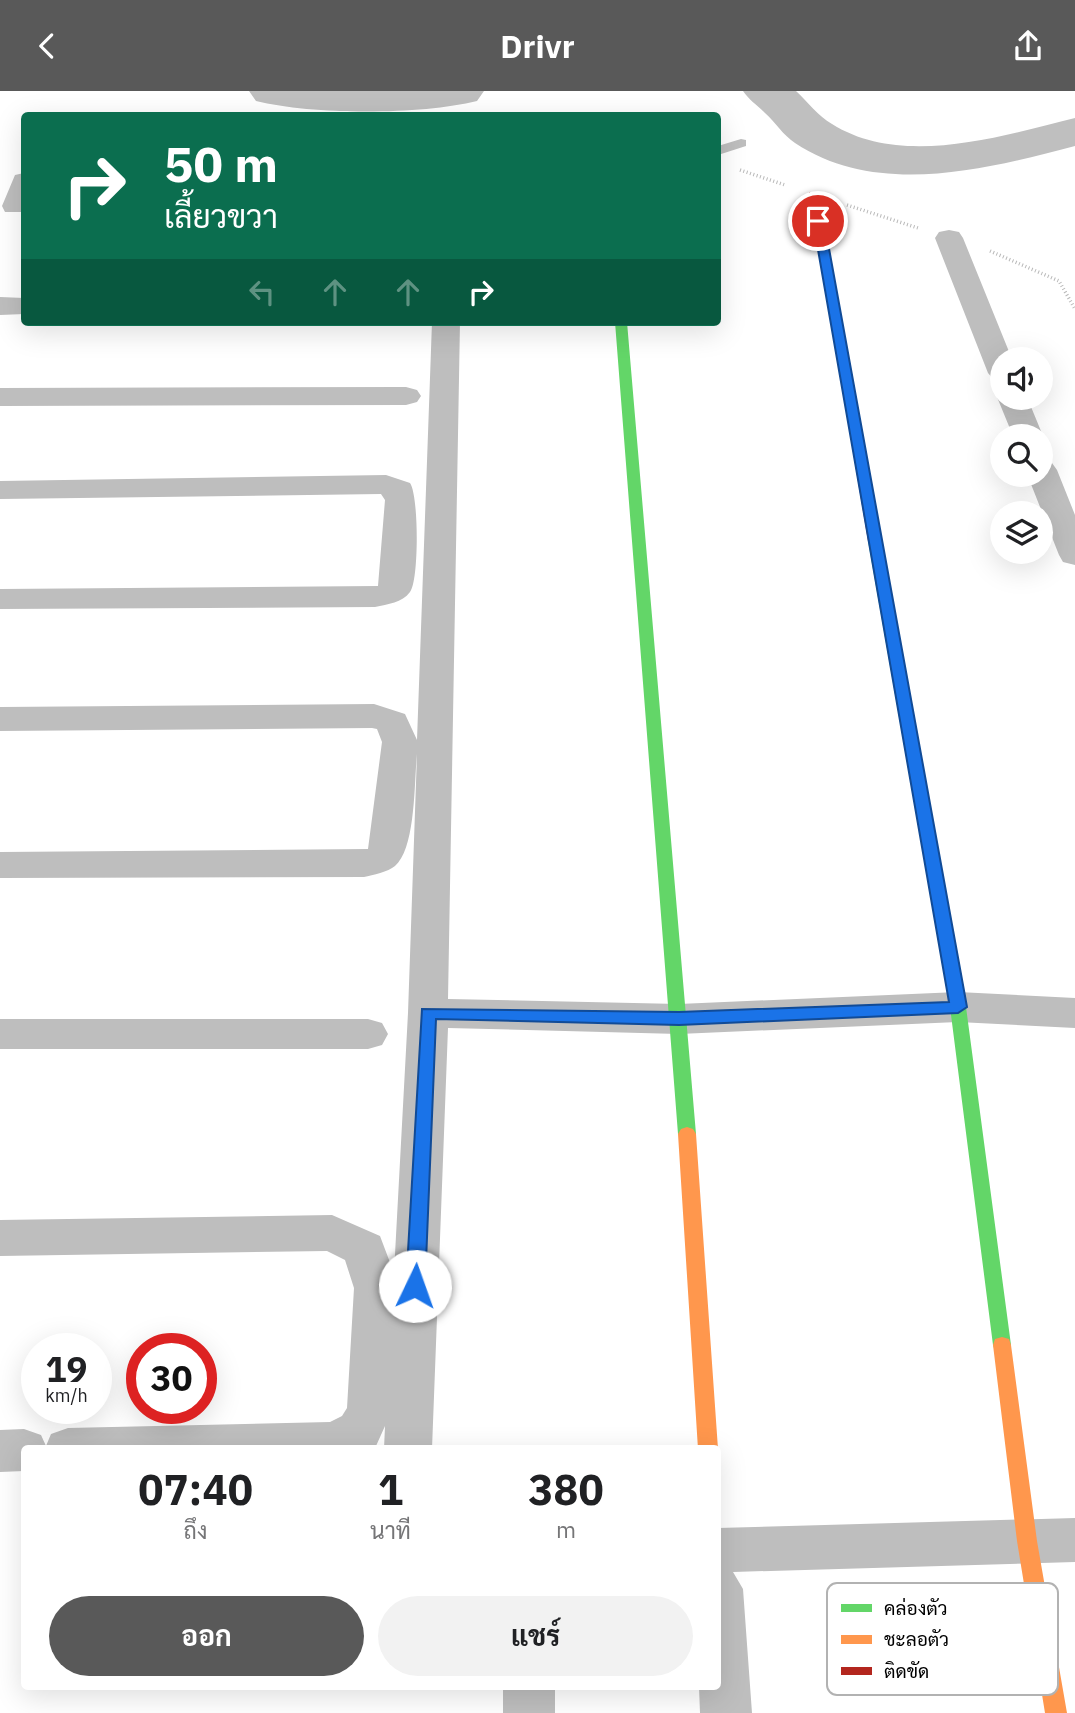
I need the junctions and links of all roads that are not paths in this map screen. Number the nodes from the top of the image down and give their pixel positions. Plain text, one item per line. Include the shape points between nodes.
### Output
1 (741, 143) dead end
2 (721, 150) edge
3 (813, 194) road end
4 (949, 238) road end
5 (0, 306) edge
6 (21, 306) edge
7 (446, 326) edge
8 (621, 326) edge
9 (993, 347) edge
10 (406, 396) dead end
11 (0, 397) edge
12 (1048, 487) edge
13 (0, 490) edge
14 (1075, 555) edge
15 (0, 599) edge
16 (0, 719) edge
17 (0, 865) edge
18 (958, 1007) junction
19 (428, 1013) junction
20 (1075, 1013) edge
21 (679, 1019) junction
22 (0, 1034) edge
23 (368, 1034) dead end
24 (0, 1238) edge
25 (245, 1445) edge
26 (408, 1445) edge
27 (708, 1445) edge
28 (21, 1450) edge
29 (0, 1451) edge
30 (1075, 1540) edge
31 (1027, 1541) junction
32 (721, 1550) edge
33 (1034, 1583) edge
34 (721, 1636) edge
35 (529, 1690) edge
36 (1053, 1695) edge
37 (528, 1713) edge
38 (726, 1713) edge
39 (1056, 1713) edge

1 - 2 lane
3 - 18 street
4 - 9 street
5 - 6 street
7 - 19 street
8 - 21 street
10 - 11 street
12 - 14 street
13 - 15 street via 386,484 399,490 401,500 397,587 375,597
16 - 17 street via 374,716 392,722 400,742 389,847 381,858 364,864
18 - 20 street
18 - 21 street
18 - 31 street
19 - 21 street
19 - 26 street
21 - 27 street
22 - 23 street
24 - 25 street via 332,1233 364,1249 376,1288 370,1409 359,1431 334,1443
28 - 29 street
30 - 31 street
31 - 32 street
31 - 33 street
34 - 38 street
35 - 37 street
36 - 39 street

